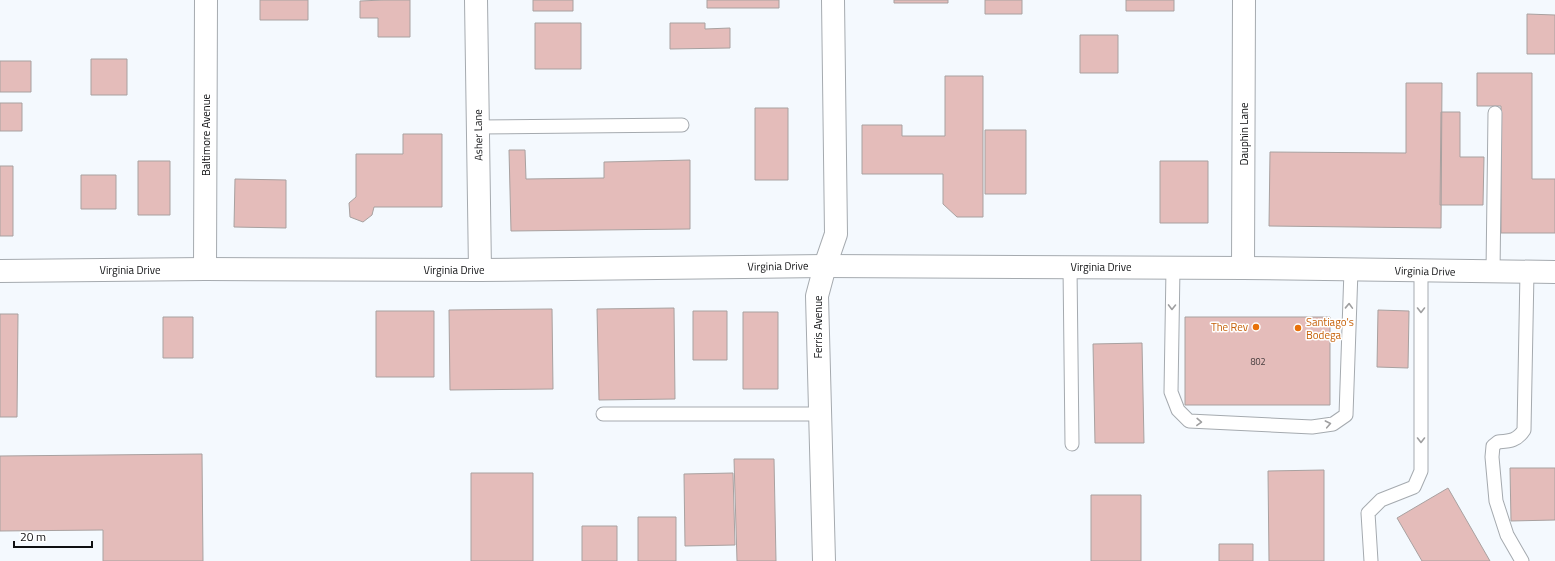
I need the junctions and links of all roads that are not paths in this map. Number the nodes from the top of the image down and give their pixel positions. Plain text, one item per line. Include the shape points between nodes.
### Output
1 (206, 0) edge
2 (476, 0) edge
3 (833, 0) edge
4 (1244, 0) edge
5 (1495, 113) dead end
6 (682, 125) dead end
7 (478, 127) junction
8 (825, 266) junction
9 (1070, 267) junction
10 (1173, 268) junction
11 (1244, 268) junction
12 (205, 270) junction
13 (480, 270) junction
14 (1351, 270) junction
15 (0, 271) edge
16 (1421, 271) junction
17 (1493, 272) junction
18 (1527, 272) junction
19 (1555, 272) edge
20 (603, 414) dead end
21 (820, 414) junction
22 (1072, 444) dead end
23 (824, 561) edge
24 (1371, 561) edge
25 (1522, 561) edge

1 - 12 street, Baltimore Avenue
2 - 7 street, Asher Lane
3 - 8 street, Ferris Avenue via 836,234
4 - 11 street, Dauphin Lane
5 - 17 lane
6 - 7 lane
7 - 13 street, Asher Lane
8 - 9 street, Virginia Drive
8 - 13 street, Virginia Drive
8 - 21 street, Ferris Avenue via 817,296
9 - 10 street, Virginia Drive
9 - 22 lane
10 - 11 street, Virginia Drive
10 -> 14 lane via 1171,392 1178,410 1189,421 1312,427 1333,424 1346,415
11 - 14 street, Virginia Drive
12 - 13 street, Virginia Drive
12 - 15 street, Virginia Drive
14 - 16 street, Virginia Drive
16 - 17 street, Virginia Drive
16 -> 24 lane via 1421,472 1414,488 1381,500 1368,513
17 - 18 street, Virginia Drive
18 - 19 street, Virginia Drive
18 - 25 lane via 1524,430 1519,437 1511,441 1498,442 1494,446 1492,457 1496,501 1507,535
20 - 21 lane
21 - 23 street, Ferris Avenue

